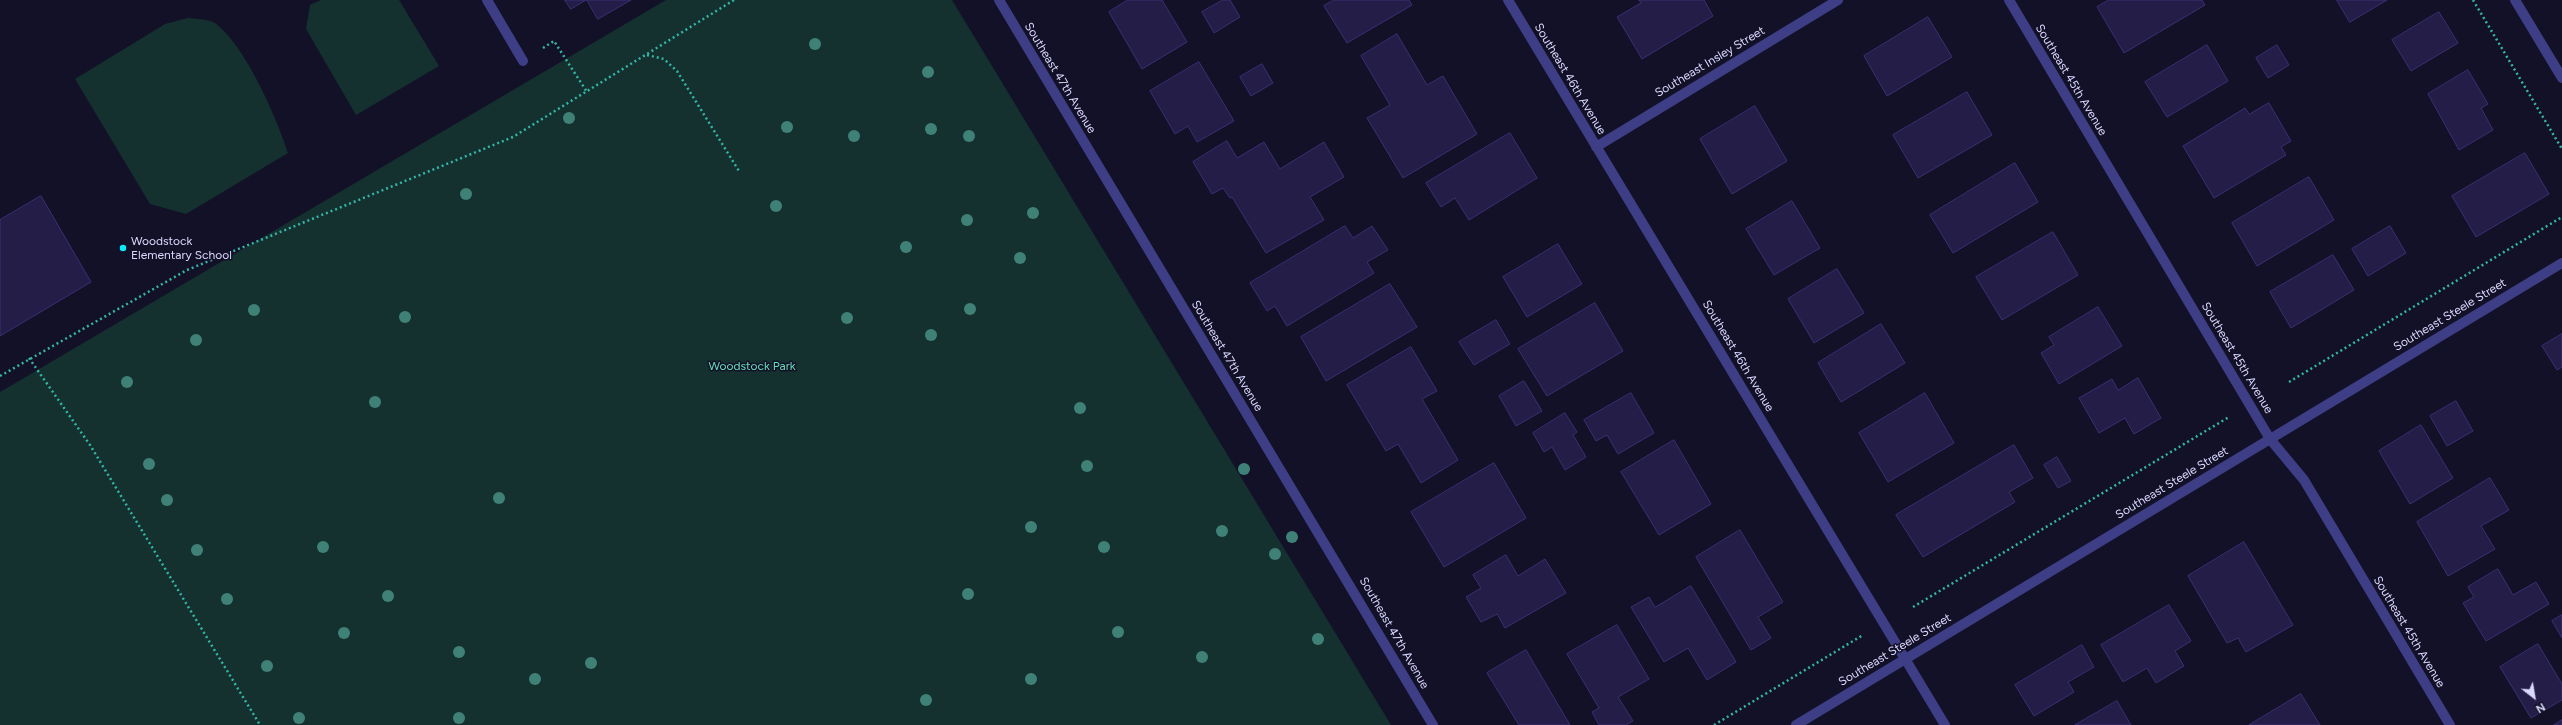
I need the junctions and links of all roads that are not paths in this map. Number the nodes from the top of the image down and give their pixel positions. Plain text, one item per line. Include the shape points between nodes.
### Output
1 (486, 0) edge
2 (999, 0) edge
3 (1508, 0) edge
4 (1838, 0) edge
5 (2009, 0) edge
6 (2515, 0) edge
7 (523, 61) road end
8 (2562, 78) edge
9 (1596, 147) junction
10 (2562, 263) edge
11 (2270, 439) junction
12 (1906, 659) junction
13 (1433, 725) edge
14 (1796, 725) edge
15 (1946, 725) edge
16 (2450, 725) edge

1 - 7 street
2 - 13 street, Southeast 47th Avenue
3 - 9 street, Southeast 46th Avenue
4 - 9 street, Southeast Insley Street
5 - 11 street, Southeast 45th Avenue
6 - 8 street
9 - 12 street, Southeast 46th Avenue
10 - 11 street, Southeast Steele Street
11 - 12 street, Southeast Steele Street
11 - 16 street, Southeast 45th Avenue via 2304,480
12 - 14 street, Southeast Steele Street
12 - 15 street, Southeast 46th Avenue

